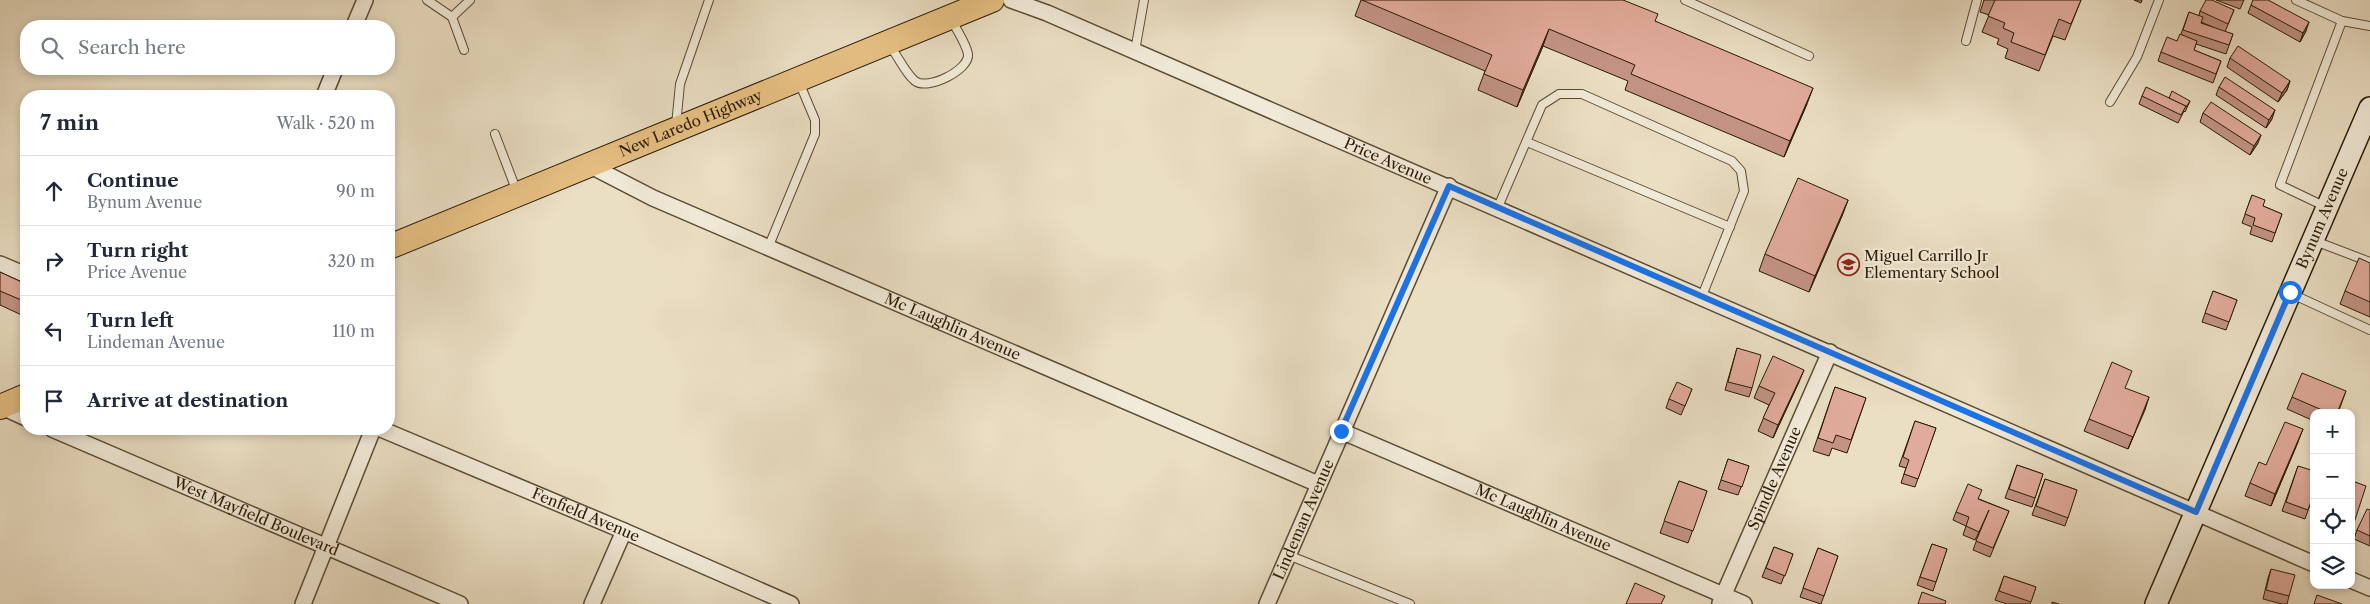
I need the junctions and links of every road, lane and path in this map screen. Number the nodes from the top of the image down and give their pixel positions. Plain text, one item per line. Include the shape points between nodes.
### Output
1 (365, 0) edge
2 (427, 0) edge
3 (470, 0) edge
4 (709, 0) edge
5 (992, 0) edge
6 (1011, 0) edge
7 (1144, 0) edge
8 (1685, 0) edge
9 (1977, 0) edge
10 (2159, 0) edge
11 (2296, 0) edge
12 (452, 17) junction
13 (951, 17) junction
14 (357, 20) edge
15 (2342, 21) junction
16 (2370, 26) edge
17 (888, 42) junction
18 (1966, 42) dead end
19 (464, 50) dead end
20 (1134, 51) junction
21 (1810, 56) dead end
22 (333, 75) edge
23 (797, 79) junction
24 (326, 90) edge
25 (2110, 102) dead end
26 (2370, 108) edge
27 (676, 129) junction
28 (496, 134) dead end
29 (1527, 142) junction
30 (589, 165) junction
31 (1449, 186) junction
32 (518, 194) junction
33 (1498, 207) junction
34 (2327, 208) junction
35 (1730, 227) junction
36 (2313, 240) junction
37 (395, 244) edge
38 (768, 248) junction
39 (2370, 262) edge
40 (0, 264) edge
41 (20, 272) edge
42 (2290, 292) junction
43 (1702, 296) junction
44 (2370, 330) edge
45 (1830, 352) junction
46 (20, 398) edge
47 (0, 406) edge
48 (20, 415) edge
49 (1341, 431) junction
50 (66, 435) edge
51 (371, 435) edge
52 (395, 435) edge
53 (1318, 484) junction
54 (2196, 512) junction
55 (624, 531) junction
56 (328, 546) junction
57 (1288, 555) junction
58 (2310, 562) edge
59 (2355, 582) edge
60 (2370, 588) edge
61 (1721, 600) edge
62 (303, 604) edge
63 (460, 604) edge
64 (592, 604) edge
65 (791, 604) edge
66 (1267, 604) edge
67 (1410, 604) edge
68 (1744, 604) edge
69 (2156, 604) edge

1 - 14 street
2 - 12 lane
3 - 12 lane
4 - 27 lane via 680,84
5 - 13 main road, New Laredo Highway
6 - 20 street, Price Avenue
7 - 20 lane
8 - 21 lane
9 - 18 lane
10 - 25 lane via 2137,57
11 - 15 lane
12 - 19 lane
13 - 17 main road, New Laredo Highway
13 - 17 lane via 968,55 962,68 938,82 924,84 916,81
15 - 16 lane
15 - 34 lane via 2280,185
17 - 23 main road, New Laredo Highway
20 - 31 street, Price Avenue
22 - 24 street
23 - 27 main road, New Laredo Highway
23 - 38 lane via 815,120 816,134
26 - 34 main road, Bynum Avenue
27 - 30 main road, New Laredo Highway
28 - 32 lane
29 - 33 lane
29 - 35 lane
29 - 35 lane via 1542,105 1559,94 1582,94 1732,161 1741,171 1744,192
30 - 32 main road, New Laredo Highway
30 - 38 street, Mc Laughlin Avenue via 653,198
31 - 33 street, Price Avenue
31 - 49 street, Lindeman Avenue
32 - 37 main road, New Laredo Highway
33 - 43 street, Price Avenue
34 - 36 main road, Bynum Avenue
35 - 43 lane
36 - 39 lane
36 - 42 main road, Bynum Avenue
38 - 53 street, Mc Laughlin Avenue
40 - 41 street
42 - 44 lane
42 - 54 main road, Bynum Avenue
43 - 45 street, Price Avenue
45 - 54 street, Price Avenue
45 - 61 street, Spindle Avenue
46 - 47 main road
47 - 48 street
49 - 53 street, Lindeman Avenue
49 - 61 street, Mc Laughlin Avenue
50 - 56 street, West Mayfield Boulevard
51 - 56 street
52 - 55 street, Fenfield Avenue
53 - 57 street, Lindeman Avenue
54 - 58 street, Price Avenue
54 - 69 main road, Bynum Avenue
55 - 64 street
55 - 65 street, Fenfield Avenue
56 - 62 street
56 - 63 street, West Mayfield Boulevard
57 - 66 street, Lindeman Avenue
57 - 67 lane
59 - 60 street
61 - 68 street, Mc Laughlin Avenue

